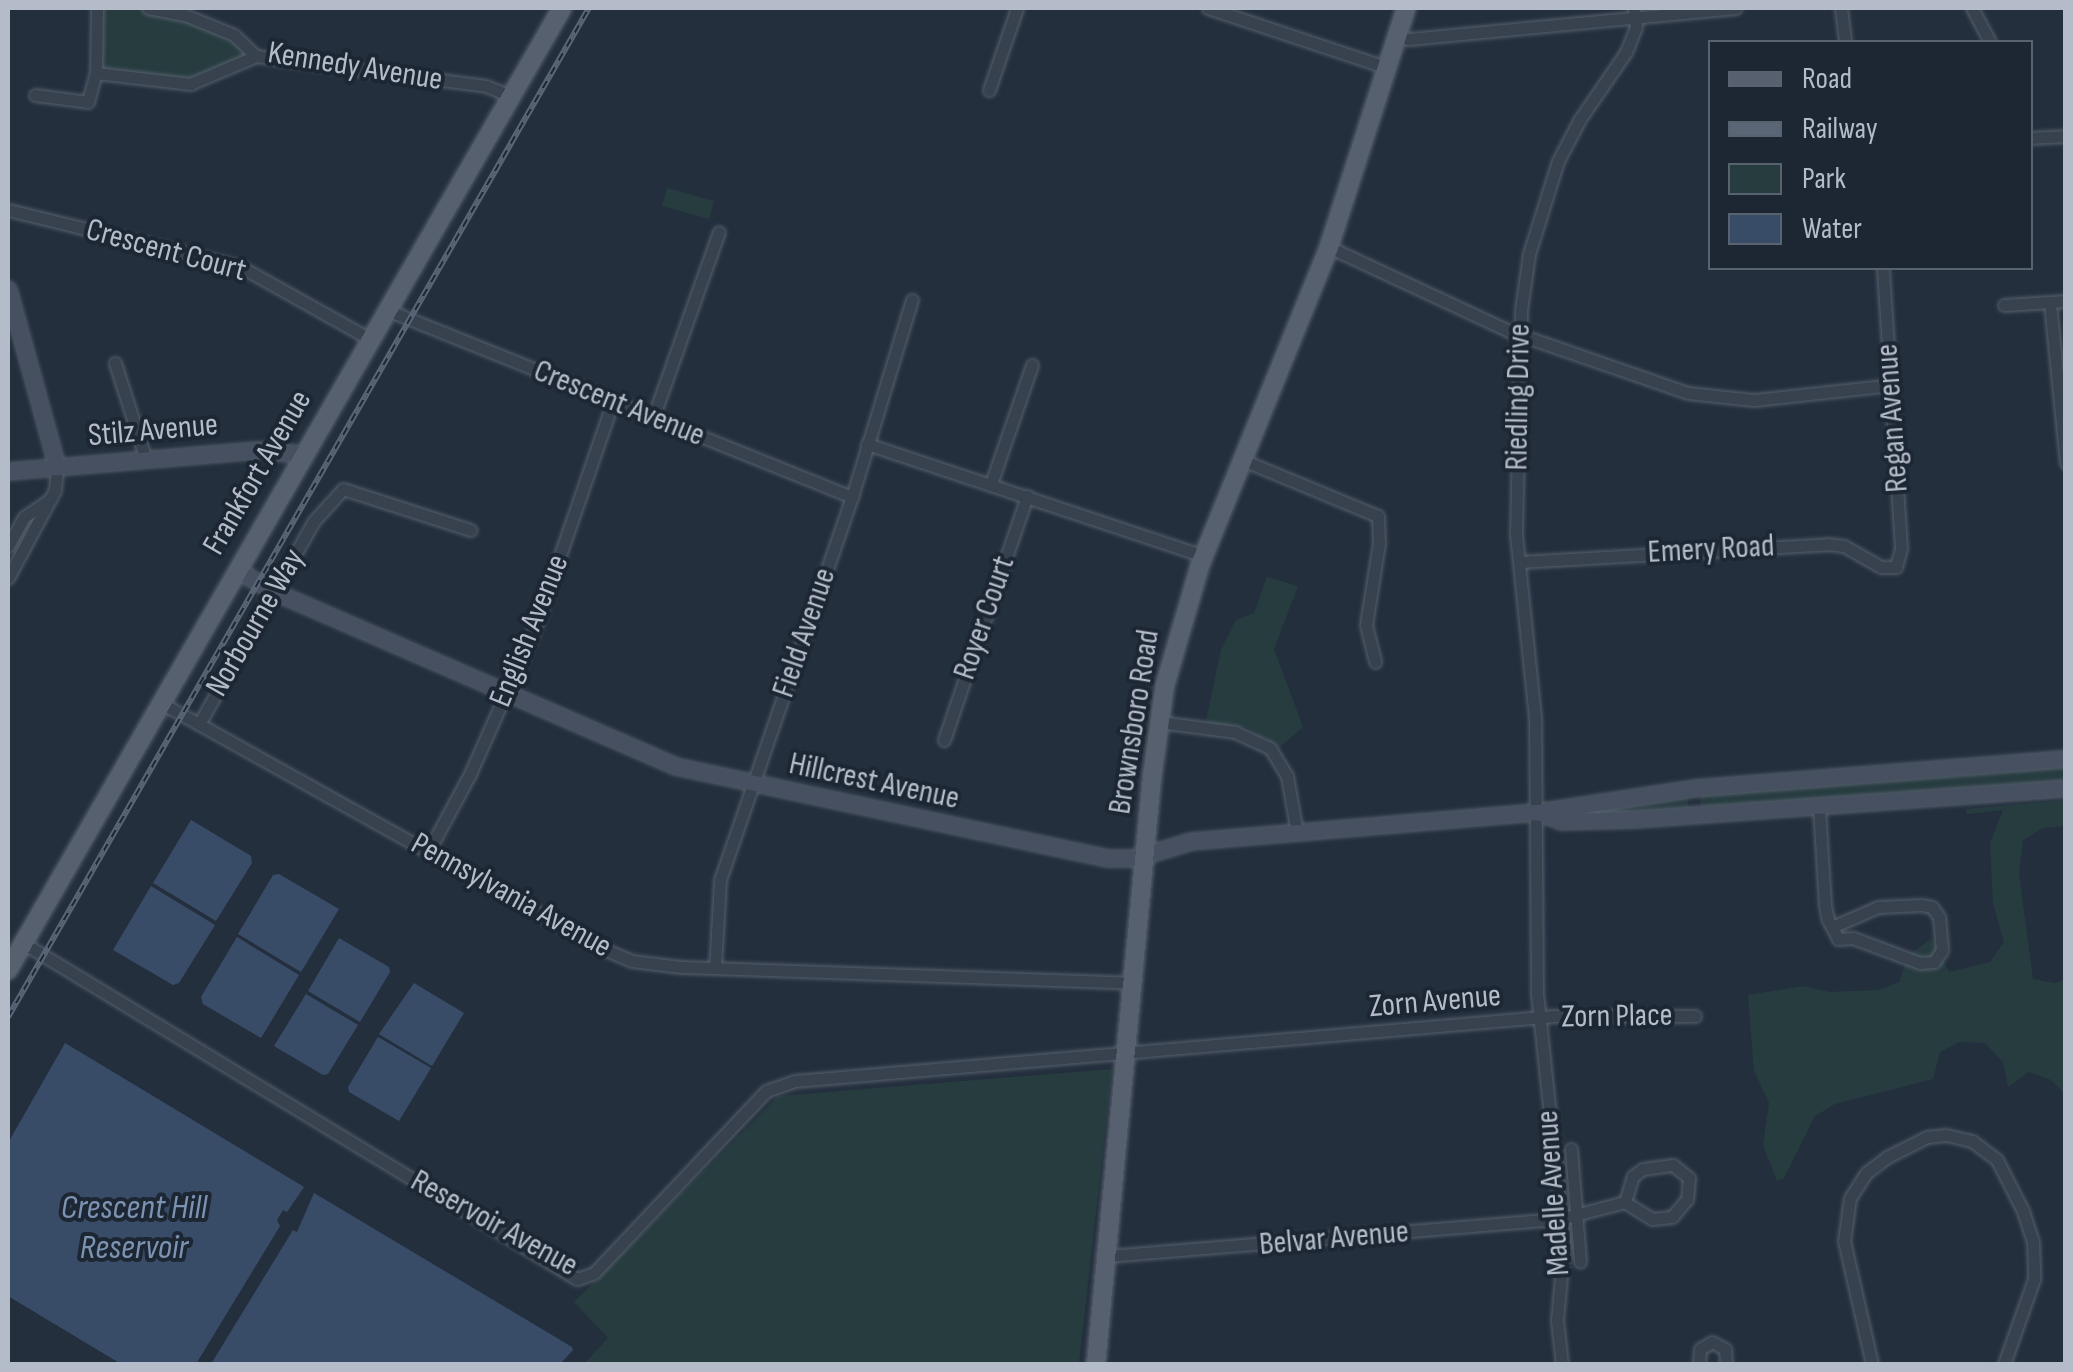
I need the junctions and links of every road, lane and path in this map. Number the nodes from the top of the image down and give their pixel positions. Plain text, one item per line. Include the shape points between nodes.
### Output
1 (98, 8) edge
2 (148, 8) edge
3 (562, 8) edge
4 (1017, 8) edge
5 (1208, 8) edge
6 (1406, 8) edge
7 (1736, 8) edge
8 (1841, 8) edge
9 (1972, 8) edge
10 (1634, 12) edge
11 (1398, 37) junction
12 (1845, 40) edge
13 (1989, 40) edge
14 (256, 56) junction
15 (1388, 68) junction
16 (96, 73) junction
17 (989, 90) dead end
18 (35, 96) dead end
19 (511, 96) junction
20 (2066, 136) edge
21 (2033, 138) edge
22 (8, 210) edge
23 (719, 232) dead end
24 (1329, 247) junction
25 (1882, 270) edge
26 (8, 290) edge
27 (912, 300) dead end
28 (2066, 301) edge
29 (2050, 303) junction
30 (2004, 305) dead end
31 (386, 310) junction
32 (1522, 336) junction
33 (370, 339) junction
34 (1546, 346) junction
35 (115, 363) dead end
36 (1032, 365) dead end
37 (1522, 369) junction
38 (1892, 386) junction
39 (613, 402) junction
40 (653, 418) junction
41 (867, 444) junction
42 (303, 454) junction
43 (146, 460) junction
44 (1245, 461) junction
45 (2066, 463) edge
46 (57, 467) junction
47 (8, 471) edge
48 (990, 484) junction
49 (852, 496) junction
50 (1027, 496) junction
51 (51, 498) junction
52 (471, 530) dead end
53 (8, 546) edge
54 (1204, 556) junction
55 (1519, 562) junction
56 (1896, 567) joint
57 (236, 570) junction
58 (8, 578) edge
59 (272, 591) junction
60 (1376, 662) dead end
61 (506, 693) junction
62 (161, 703) junction
63 (1159, 722) junction
64 (199, 724) junction
65 (944, 740) dead end
66 (2066, 759) edge
67 (753, 784) junction
68 (2066, 788) edge
69 (1819, 807) junction
70 (1538, 812) junction
71 (1298, 833) junction
72 (428, 852) junction
73 (1145, 854) junction
74 (1835, 933) junction
75 (23, 943) junction
76 (716, 968) junction
77 (8, 970) edge
78 (1134, 984) junction
79 (1695, 1016) dead end
80 (1539, 1020) junction
81 (1127, 1054) junction
82 (1571, 1148) dead end
83 (1625, 1202) junction
84 (1576, 1215) junction
85 (1560, 1219) junction
86 (1107, 1256) junction
87 (1580, 1262) dead end
88 (1096, 1364) edge
89 (1562, 1364) edge
90 (1698, 1364) edge
91 (1726, 1364) edge
92 (1872, 1364) edge
93 (2004, 1364) edge

1 - 16 street
2 - 14 street, Kennedy Avenue via 234,34
3 - 19 main road, Frankfort Avenue
4 - 17 street
5 - 15 street
6 - 11 main road, Brownsboro Road
7 - 10 street
8 - 12 street
9 - 13 street
10 - 11 street
10 - 32 street, Riedling Drive via 1626,52 1568,138 1548,189 1526,272
11 - 15 main road, Brownsboro Road
14 - 16 street via 190,84
14 - 19 street, Kennedy Avenue via 486,86
15 - 24 main road, Brownsboro Road
16 - 18 street via 86,104
19 - 31 main road, Frankfort Avenue
20 - 21 street
22 - 33 street, Crescent Court via 241,266
23 - 40 street
24 - 32 street
24 - 44 main road, Brownsboro Road
25 - 38 street, Regan Avenue
26 - 46 main road
27 - 41 street, Field Avenue
28 - 29 street
29 - 30 street
29 - 45 street
31 - 33 main road, Frankfort Avenue
31 - 39 street, Crescent Avenue
32 - 34 street
32 - 37 street, Riedling Drive
33 - 42 main road, Frankfort Avenue
34 - 37 street
34 - 38 street via 1711,399
35 - 43 street
36 - 48 street
37 - 55 street, Riedling Drive
38 - 56 street, Regan Avenue via 1902,548
39 - 40 street, Crescent Avenue
39 - 61 street, English Avenue via 546,600
40 - 49 street, Crescent Avenue
41 - 48 street
41 - 49 street, Field Avenue
42 - 43 main road, Stilz Avenue via 279,449
42 - 57 main road, Frankfort Avenue
43 - 46 main road, Stilz Avenue
44 - 54 main road, Brownsboro Road
44 - 60 street via 1378,516 1366,625
46 - 47 main road, Stilz Avenue
46 - 51 street
48 - 50 street
49 - 67 street, Field Avenue
50 - 54 street
50 - 65 street, Royer Court
51 - 53 street via 24,517
51 - 58 street
52 - 59 street, Norbourne Way via 346,488 314,521
54 - 63 main road, Brownsboro Road via 1170,661
55 - 56 street, Emery Road via 1828,544
55 - 70 street, Riedling Drive
57 - 59 main road, Hillcrest Avenue
57 - 62 main road, Frankfort Avenue
59 - 61 main road, Hillcrest Avenue
59 - 64 street, Norbourne Way
61 - 67 main road, Hillcrest Avenue via 675,766
61 - 72 street, English Avenue
62 - 64 street, Pennsylvania Avenue
62 - 75 main road, Frankfort Avenue
63 - 71 street via 1235,732 1270,748 1288,776
63 - 73 main road, Brownsboro Road
64 - 72 street, Pennsylvania Avenue
66 - 70 main road via 1695,788
67 - 73 main road, Hillcrest Avenue via 1109,858
67 - 76 street, Field Avenue via 720,880
68 - 69 main road
69 - 70 main road via 1634,820 1561,821
69 - 74 street via 1824,906
70 - 71 main road, Hillcrest Avenue
70 - 80 street, Zorn Avenue via 1533,856
71 - 73 main road, Hillcrest Avenue via 1191,841
72 - 76 street, Pennsylvania Avenue via 613,954 654,965
73 - 78 main road, Brownsboro Road
74 - 74 street via 1920,963 1934,962 1942,950 1939,916 1922,905 1878,907
75 - 77 main road, Frankfort Avenue
75 - 81 street, Reservoir Avenue via 577,1278 594,1272 774,1086
76 - 78 street, Pennsylvania Avenue
78 - 81 main road, Brownsboro Road
79 - 80 street, Zorn Place
80 - 81 street, Zorn Avenue
80 - 85 street, Madelle Avenue
81 - 86 main road, Brownsboro Road
82 - 84 street
83 - 83 street via 1633,1176 1643,1169 1674,1165 1690,1178 1688,1198 1672,1217 1652,1220
83 - 84 street, Belvar Avenue
84 - 85 street, Belvar Avenue
84 - 87 street
85 - 86 street, Belvar Avenue
85 - 89 street, Madelle Avenue
86 - 88 main road, Brownsboro Road
90 - 91 street via 1700,1349 1712,1342 1725,1349
92 - 93 street via 1844,1241 1850,1198 1887,1157 1946,1135 1972,1141 1997,1160 2033,1242 2034,1279

